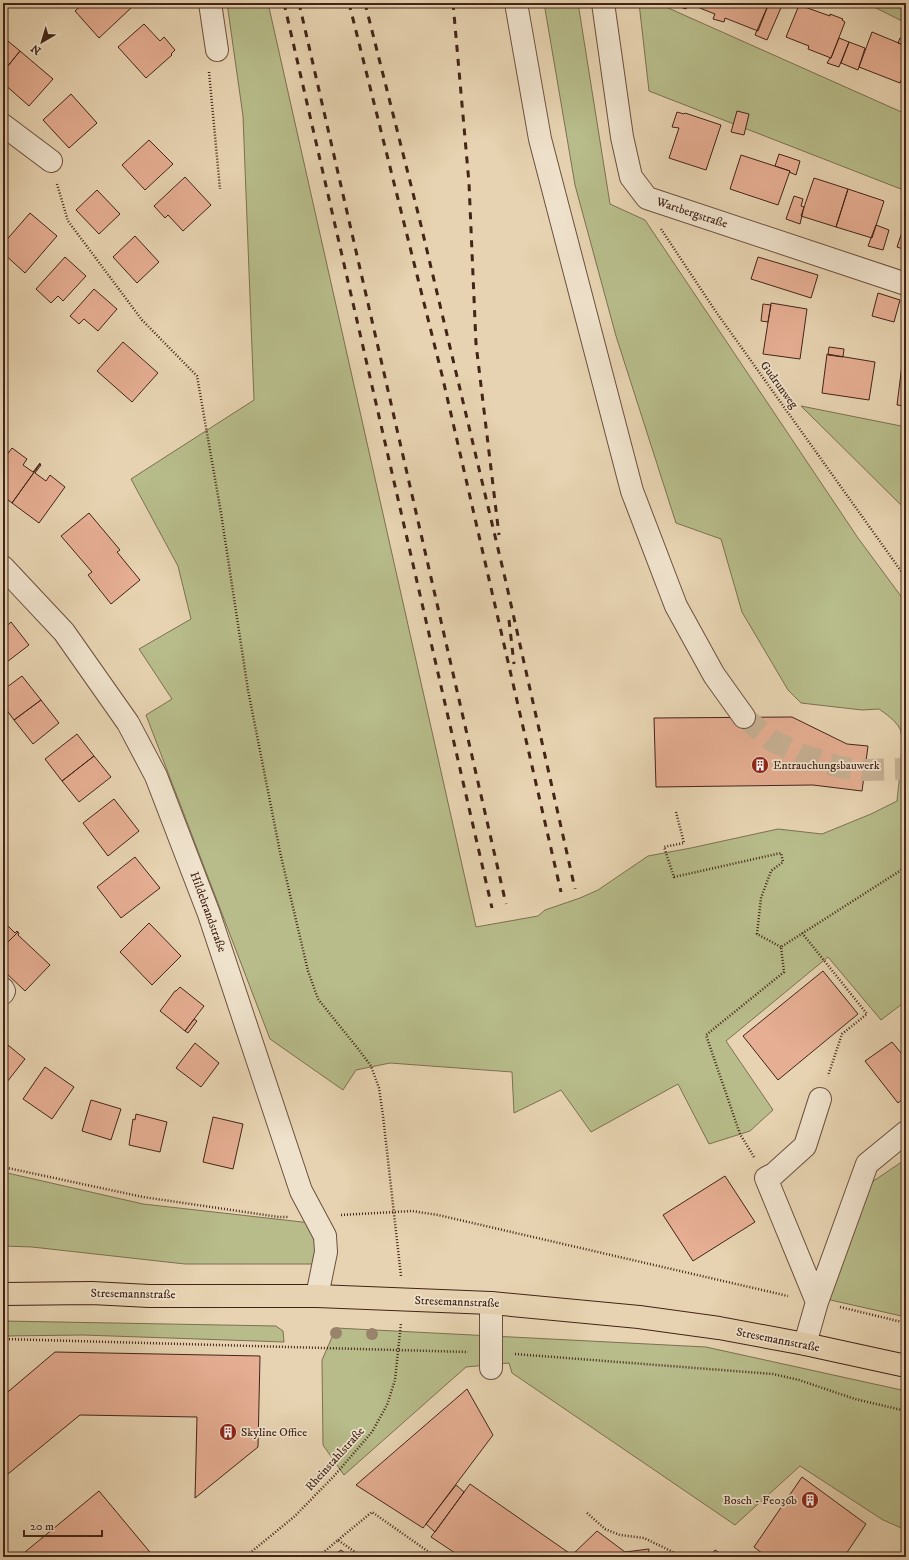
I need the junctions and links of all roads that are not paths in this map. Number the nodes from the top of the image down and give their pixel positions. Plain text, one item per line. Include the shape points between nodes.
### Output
1 (210, 3) edge
2 (503, 3) edge
3 (516, 3) edge
4 (603, 3) edge
5 (217, 50) road end
6 (535, 106) junction
7 (3, 125) edge
8 (50, 161) road end
9 (906, 284) edge
10 (3, 567) edge
11 (744, 717) tunnel mouth
12 (3, 989) edge
13 (3, 992) edge
14 (820, 1099) road end
15 (906, 1132) edge
16 (3, 1294) edge
17 (317, 1296) junction
18 (817, 1302) junction
19 (491, 1303) junction
20 (805, 1344) junction
21 (492, 1360) road end
22 (906, 1366) edge

1 - 5 street
2 - 6 street via 519,86
3 - 6 street
4 - 9 street, Wartbergstraße via 622,137 631,177 647,198
6 - 11 street via 540,139 632,491 676,606 714,675
7 - 8 street
10 - 17 street, Hildebrandstraße via 64,632 128,723 156,776 209,914 301,1191 325,1236 326,1252
12 - 13 street
14 - 18 street via 805,1146 766,1178
15 - 18 street via 868,1164
16 - 17 main road, Stresemannstraße
17 - 19 main road, Stresemannstraße
18 - 20 street
19 - 20 main road, Stresemannstraße via 639,1317
19 - 21 street
20 - 22 main road, Stresemannstraße

